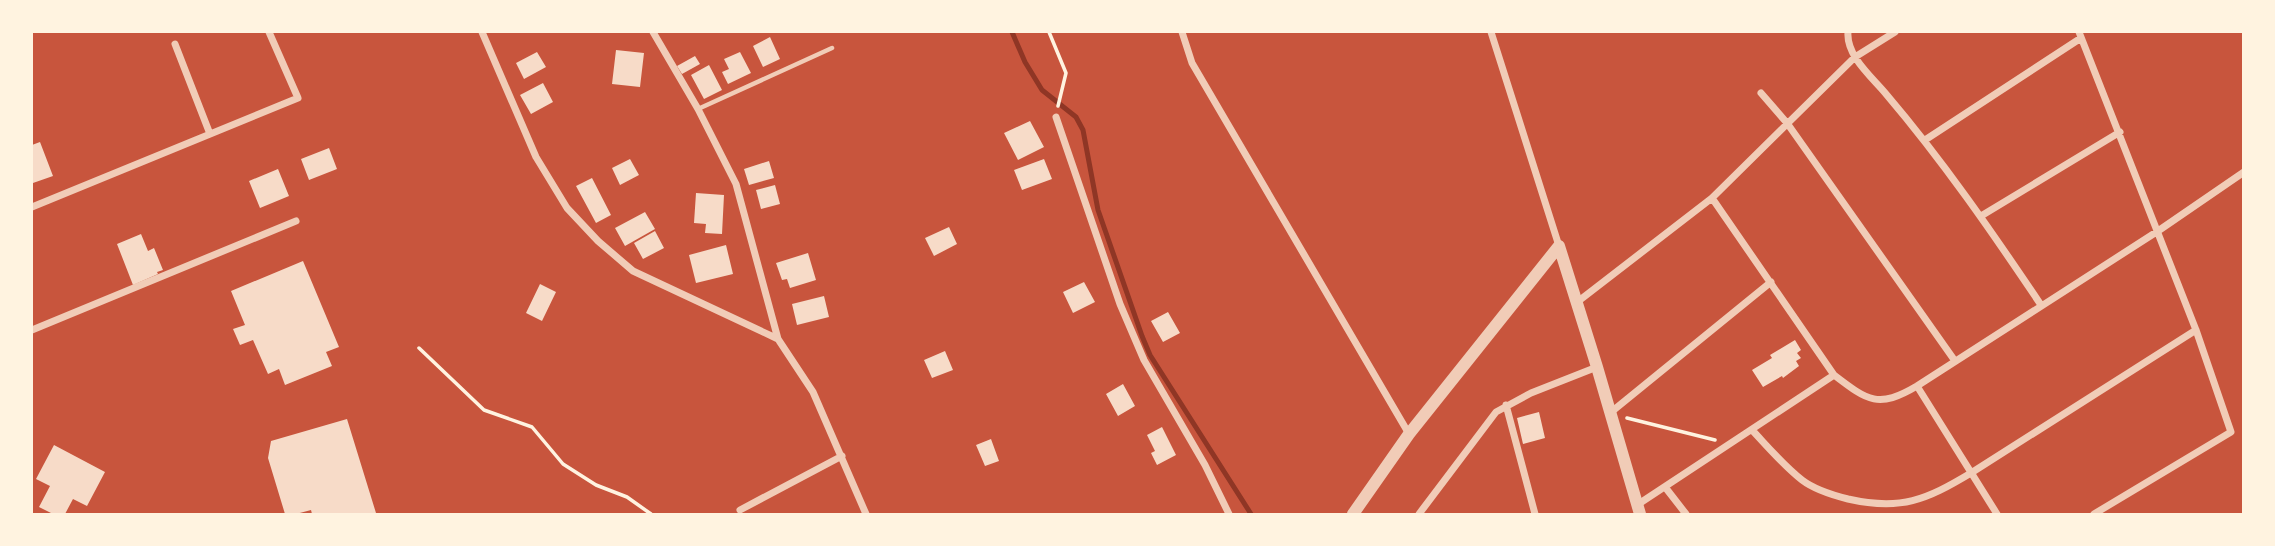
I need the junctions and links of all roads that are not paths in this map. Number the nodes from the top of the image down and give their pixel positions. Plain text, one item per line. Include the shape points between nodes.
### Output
1 (269, 32) edge
2 (482, 32) edge
3 (653, 32) edge
4 (1182, 32) edge
5 (1491, 32) edge
6 (1848, 32) edge
7 (1895, 32) edge
8 (2080, 35) edge
9 (175, 44) dead end
10 (832, 48) dead end
11 (1855, 57) junction
12 (1761, 93) dead end
13 (698, 109) junction
14 (1056, 117) dead end
15 (1787, 122) junction
16 (2120, 132) junction
17 (210, 135) junction
18 (1925, 140) junction
19 (2244, 172) edge
20 (1712, 198) junction
21 (32, 207) edge
22 (1981, 216) junction
23 (296, 221) dead end
24 (2158, 231) junction
25 (1559, 246) junction
26 (1771, 282) junction
27 (1576, 304) junction
28 (2041, 305) junction
29 (32, 330) edge
30 (2196, 330) junction
31 (778, 339) junction
32 (1955, 361) junction
33 (1597, 367) junction
34 (1835, 375) junction
35 (1917, 386) junction
36 (1506, 405) junction
37 (1611, 414) junction
38 (1752, 430) junction
39 (1409, 434) junction
40 (842, 456) junction
41 (1971, 473) junction
42 (1665, 487) junction
43 (1426, 505) junction
44 (740, 510) dead end
45 (1638, 510) edge
46 (866, 514) edge
47 (1229, 514) edge
48 (1353, 514) edge
49 (1419, 514) edge
50 (1429, 514) edge
51 (1535, 514) edge
52 (1686, 514) edge
53 (1997, 514) edge
54 (2094, 514) edge

1 - 17 street via 298,98
2 - 31 street via 536,157 567,208 598,241 633,271
3 - 13 street
4 - 39 street via 1192,63
5 - 25 street
6 - 11 street
7 - 11 street
8 - 16 street
8 - 18 street
9 - 17 street
10 - 13 lane
11 - 15 street
11 - 18 street
12 - 15 street
13 - 31 street via 736,184
14 - 47 street via 1144,360
15 - 20 street
15 - 32 street
16 - 22 street
16 - 24 street
17 - 21 street
18 - 22 street
19 - 24 street
20 - 26 street
20 - 27 street
22 - 28 street
23 - 29 street
24 - 28 street
24 - 30 street
25 - 27 street
25 - 39 street
26 - 34 street
26 - 37 street
27 - 33 street
28 - 32 street
30 - 41 street
30 - 54 street via 2231,432
31 - 40 street via 813,392
32 - 35 street
33 - 36 street
33 - 37 street
34 - 35 street via 1855,391 1883,401
34 - 38 street
35 - 41 street
36 - 43 street via 1486,422
36 - 51 street
37 - 45 street
38 - 41 street via 1787,467 1829,495 1884,505 1915,501
38 - 42 street
39 - 48 street
40 - 44 street
40 - 46 street
41 - 53 street
42 - 45 street
42 - 52 street
43 - 49 street
43 - 50 street

